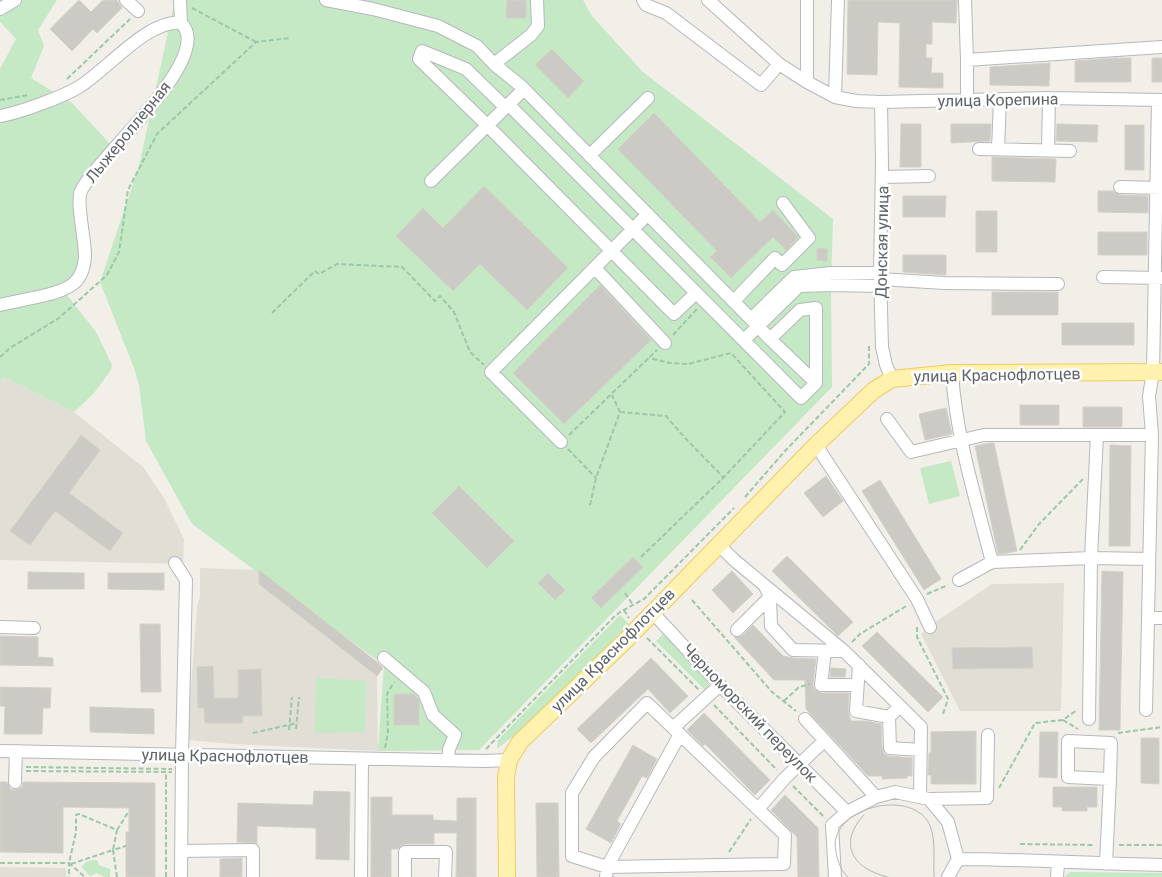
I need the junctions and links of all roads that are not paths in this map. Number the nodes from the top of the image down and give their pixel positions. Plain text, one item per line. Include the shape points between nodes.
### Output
1 (15, 0) edge
2 (126, 0) edge
3 (326, 0) edge
4 (537, 0) edge
5 (643, 0) edge
6 (708, 0) edge
7 (807, 0) edge
8 (838, 0) edge
9 (965, 0) edge
10 (180, 1) edge
11 (0, 9) edge
12 (138, 11) road end
13 (181, 23) junction
14 (1162, 47) edge
15 (967, 60) junction
16 (494, 64) junction
17 (779, 64) junction
18 (807, 82) junction
19 (524, 89) junction
20 (835, 97) junction
21 (648, 98) dead end
22 (1049, 98) junction
23 (967, 100) junction
24 (1000, 100) junction
25 (1160, 100) edge
26 (881, 102) junction
27 (507, 105) junction
28 (0, 116) edge
29 (487, 125) junction
30 (979, 149) dead end
31 (998, 149) junction
32 (1048, 150) junction
33 (1070, 151) dead end
34 (590, 155) junction
35 (929, 176) dead end
36 (882, 177) junction
37 (431, 181) dead end
38 (1120, 187) dead end
39 (1160, 188) edge
40 (782, 203) dead end
41 (648, 214) junction
42 (632, 230) junction
43 (611, 251) junction
44 (595, 268) junction
45 (1103, 277) dead end
46 (1159, 278) edge
47 (880, 279) junction
48 (1058, 284) dead end
49 (696, 293) junction
50 (734, 301) junction
51 (0, 305) edge
52 (754, 322) junction
53 (770, 339) junction
54 (744, 340) junction
55 (662, 346) road end
56 (1158, 372) edge
57 (952, 373) junction
58 (892, 379) junction
59 (816, 383) junction
60 (887, 419) dead end
61 (1098, 435) junction
62 (1152, 435) junction
63 (961, 441) junction
64 (561, 442) road end
65 (816, 444) junction
66 (718, 544) junction
67 (1091, 558) junction
68 (1149, 559) junction
69 (992, 562) junction
70 (176, 563) dead end
71 (959, 580) road end
72 (767, 591) junction
73 (653, 612) junction
74 (1148, 618) junction
75 (1162, 618) edge
76 (928, 622) road end
77 (0, 627) edge
78 (34, 628) dead end
79 (737, 630) dead end
80 (825, 651) junction
81 (844, 651) junction
82 (384, 658) dead end
83 (859, 665) junction
84 (720, 685) junction
85 (857, 685) junction
86 (900, 706) junction
87 (1146, 710) dead end
88 (801, 715) road end
89 (889, 717) junction
90 (1089, 719) dead end
91 (677, 730) junction
92 (988, 735) dead end
93 (824, 742) junction
94 (921, 750) junction
95 (0, 751) edge
96 (16, 751) junction
97 (182, 755) junction
98 (362, 758) junction
99 (448, 760) junction
100 (509, 760) junction
101 (800, 764) junction
102 (16, 773) road end
103 (1110, 779) dead end
104 (876, 797) junction
105 (924, 798) junction
106 (758, 808) junction
107 (847, 812) junction
108 (181, 851) junction
109 (958, 859) junction
110 (1058, 862) junction
111 (1106, 864) junction
112 (1162, 865) edge
113 (720, 871) edge
114 (607, 872) edge
115 (181, 877) edge
116 (253, 877) edge
117 (361, 877) edge
118 (405, 877) edge
119 (446, 877) edge
120 (507, 877) edge
121 (835, 877) edge
122 (948, 877) edge
123 (1058, 877) edge

1 - 11 street
2 - 12 street
3 - 16 street via 438,26 477,46
4 - 16 street via 538,26
5 - 17 street via 646,5 666,13 762,85
6 - 17 street, улица Корепина
7 - 18 street
8 - 20 street
9 - 15 street
10 - 13 street, Лыжероллерная
13 - 28 street via 167,23 148,32 79,87
13 - 51 street, Лыжероллерная via 188,46 171,79 82,189 80,202 85,262 74,285 57,293
14 - 15 street
15 - 23 street
16 - 19 street
17 - 18 street, улица Корепина
18 - 20 street, улица Корепина
19 - 27 street
19 - 34 street
20 - 26 street, улица Корепина
21 - 34 street
22 - 24 street, улица Корепина
22 - 25 street, улица Корепина
22 - 32 street
23 - 24 street, улица Корепина
23 - 26 street, улица Корепина
24 - 31 street
25 - 39 street
26 - 36 street, Донская улица
27 - 29 street
27 - 29 street via 466,69 422,51 418,59
27 - 42 street
29 - 37 street
29 - 43 street
30 - 31 street
31 - 32 street
32 - 33 street
34 - 41 street
35 - 36 street
36 - 47 street, Донская улица
38 - 39 street
39 - 46 street
40 - 50 street via 809,238 782,265 775,258
41 - 42 street
41 - 50 street
42 - 43 street
42 - 49 street
43 - 44 street
43 - 49 street via 674,314
44 - 55 street
44 - 64 street via 491,372
45 - 46 street
46 - 56 street
47 - 48 street
47 - 52 street via 831,273 794,277
47 - 58 street, Донская улица via 882,347
49 - 54 street
50 - 52 street
52 - 53 street
52 - 54 street
53 - 59 street
53 - 59 street via 800,310 816,308
54 - 59 street via 801,398
56 - 57 main road, улица Краснофлотцев
56 - 62 street via 1150,396
57 - 58 main road, улица Краснофлотцев
57 - 63 street
58 - 65 main road, улица Краснофлотцев via 874,390
60 - 63 street via 910,452
61 - 62 street
61 - 63 street via 984,435
61 - 67 street
62 - 68 street
63 - 69 street
65 - 66 main road, улица Краснофлотцев
65 - 76 street via 917,599
66 - 72 street
66 - 73 main road, улица Краснофлотцев
67 - 68 street
67 - 69 street
67 - 90 street
68 - 74 street
69 - 71 street
70 - 97 street via 186,580
72 - 79 street
72 - 80 street via 771,626 793,650
72 - 81 street
73 - 84 street, Черноморский переулок
73 - 100 main road, улица Краснофлотцев via 520,742
74 - 75 street
74 - 87 street
77 - 78 street
80 - 81 street
80 - 85 street via 821,685
81 - 83 street
82 - 99 street via 424,692 433,715 455,735
83 - 85 street
83 - 86 street
84 - 91 street
84 - 101 street, Черноморский переулок
85 - 89 street via 856,711
86 - 89 street
86 - 94 street via 921,727
88 - 93 street
89 - 94 street via 890,748
91 - 106 street
91 - 114 street
91 - 114 street via 647,703 594,757 572,793 572,856
92 - 105 street via 987,798
93 - 101 street
93 - 104 street
94 - 105 street
95 - 96 street, улица Краснофлотцев
96 - 97 street, улица Краснофлотцев
96 - 102 street
97 - 98 street, улица Краснофлотцев
97 - 108 street
98 - 99 street, улица Краснофлотцев
98 - 117 street
99 - 100 street, улица Краснофлотцев
100 - 120 main road via 506,777
101 - 106 street
101 - 107 street, Черноморский переулок
103 - 111 street
104 - 105 street via 895,792
104 - 107 street
105 - 109 street via 948,822
106 - 113 street via 785,835 784,864
107 - 121 street via 832,825
108 - 115 street
108 - 116 street via 253,850
109 - 110 street
109 - 122 street
110 - 111 street
110 - 123 street
111 - 112 street
113 - 114 street
118 - 119 street via 406,852 446,852

